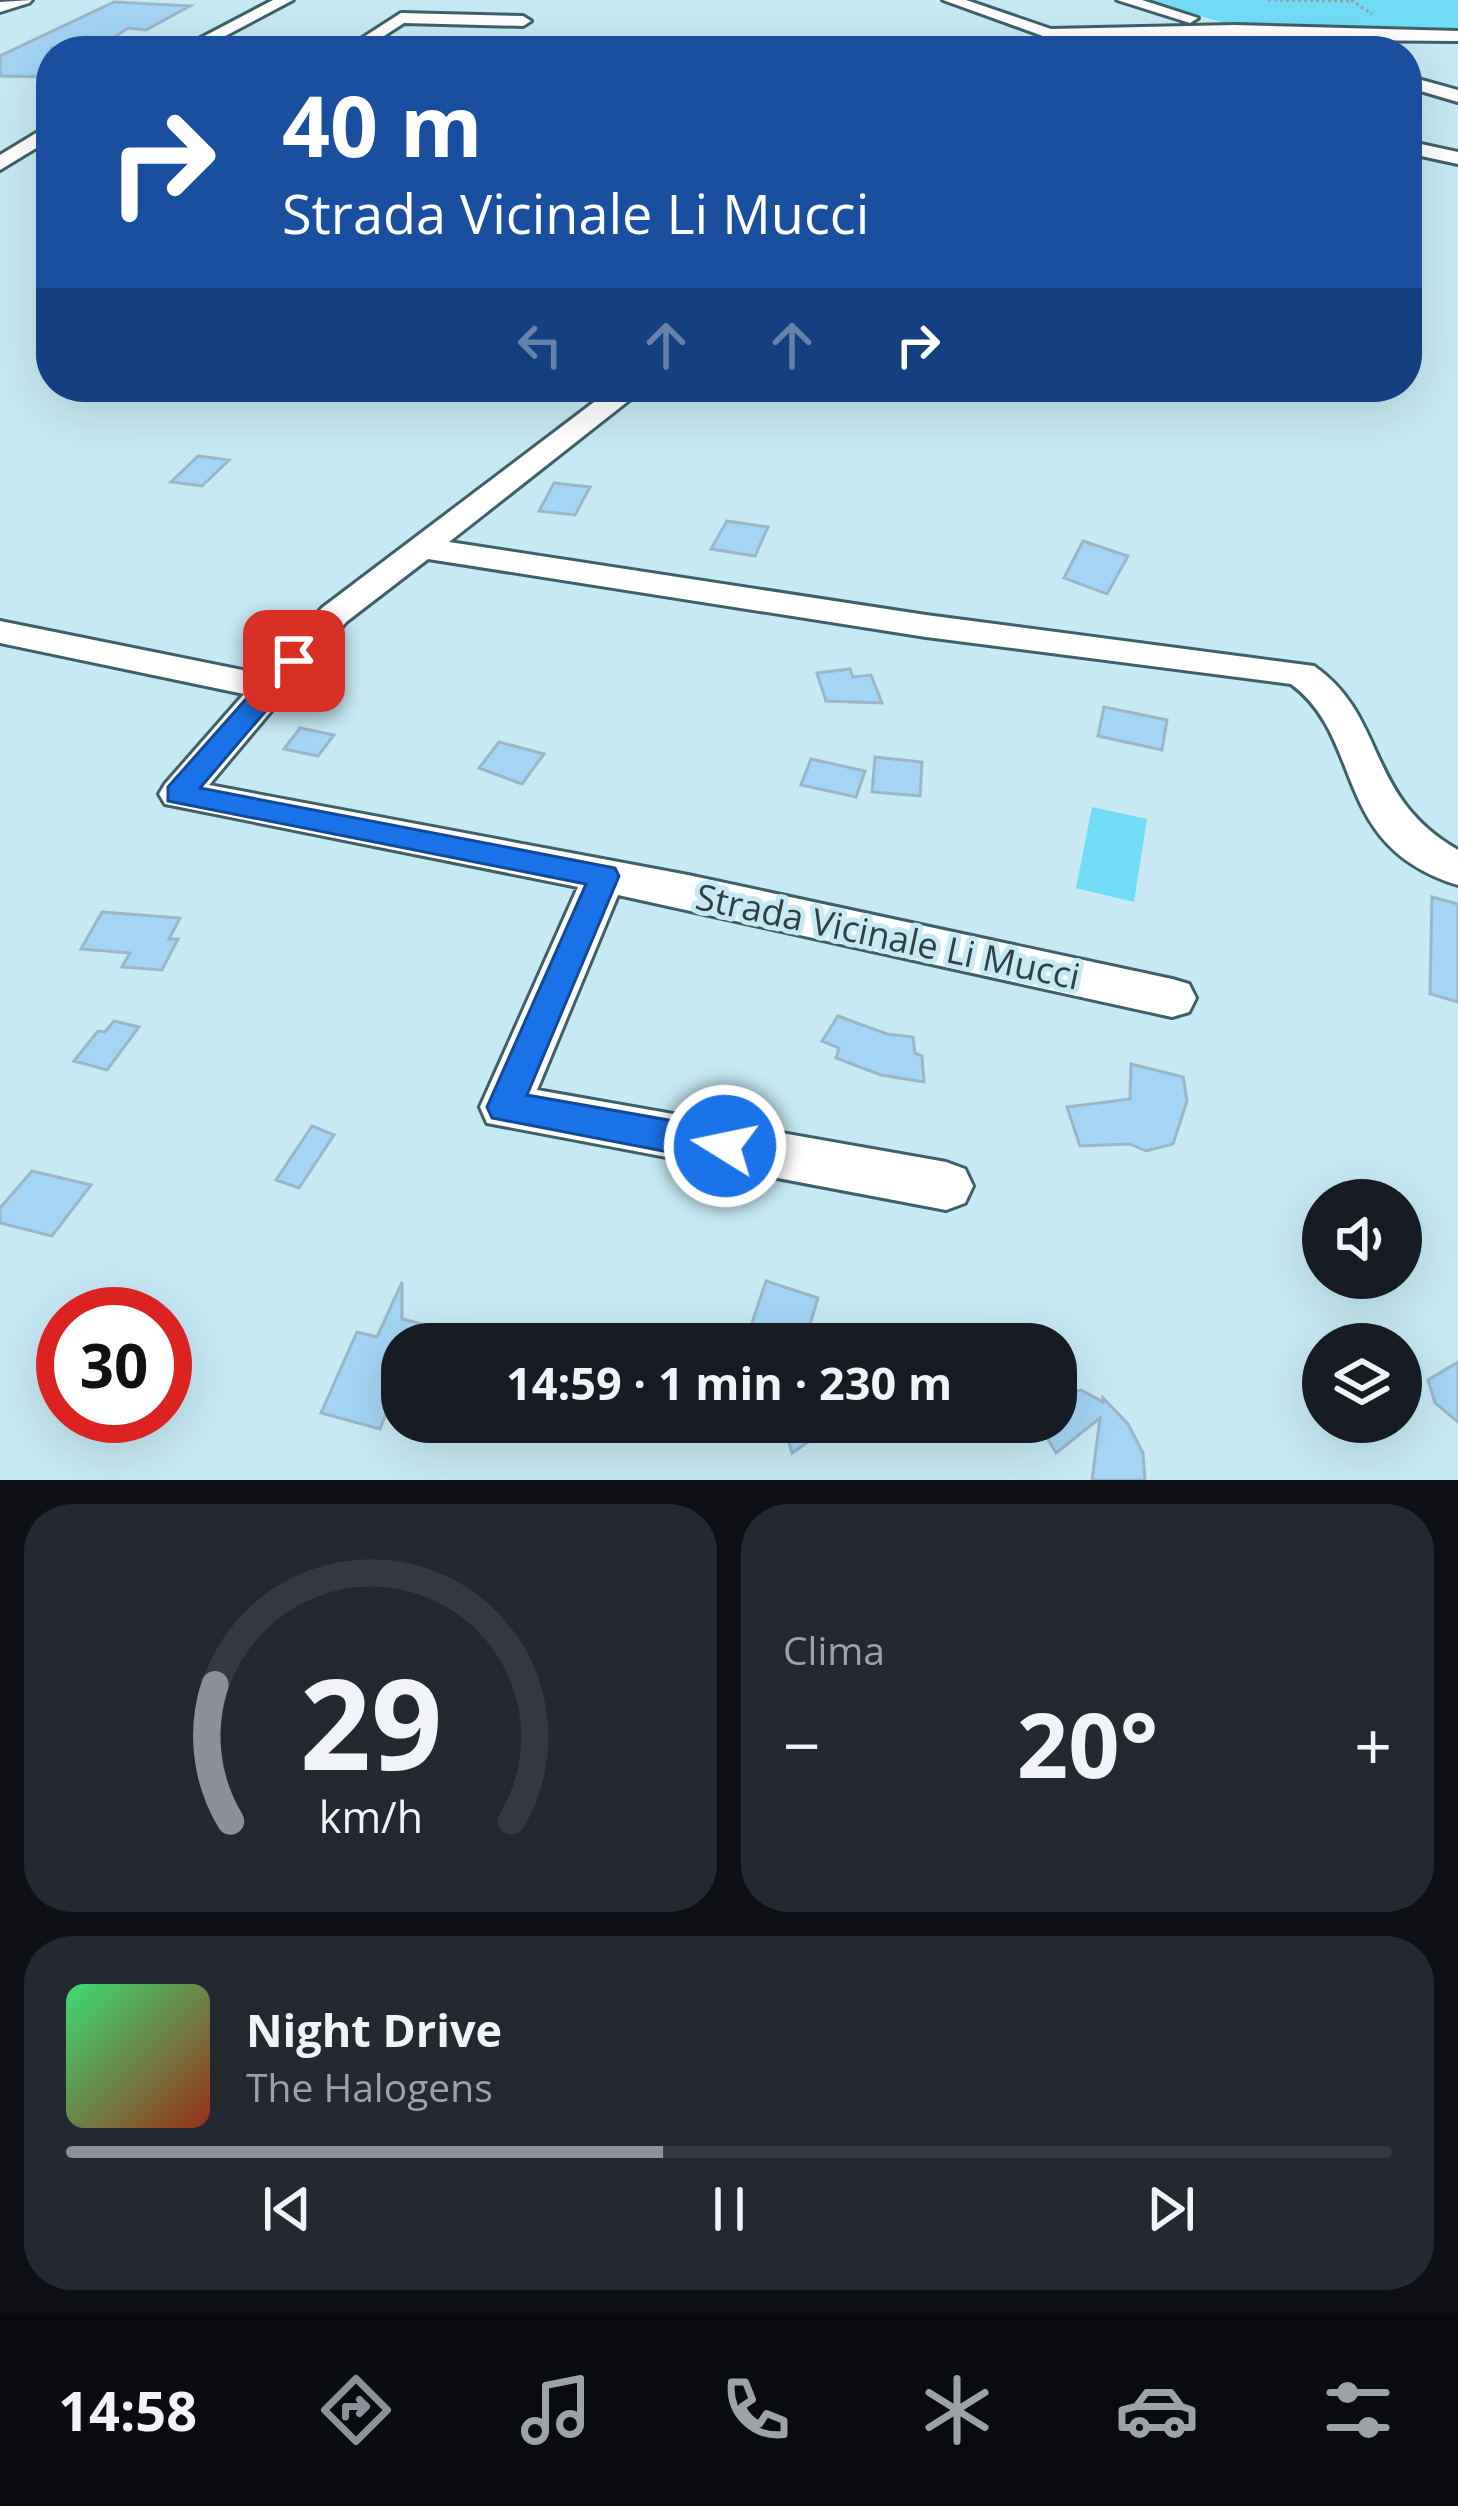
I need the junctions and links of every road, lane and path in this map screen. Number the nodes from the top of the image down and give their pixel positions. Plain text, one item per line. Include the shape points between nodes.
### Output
1 (24, 0) edge
2 (285, 0) edge
3 (951, 0) edge
4 (1125, 0) edge
5 (1268, 0) edge
6 (1352, 0) edge
7 (0, 7) edge
8 (1380, 19) joint
9 (523, 21) dead end
10 (1234, 30) junction
11 (1403, 34) junction
12 (1058, 35) joint
13 (214, 36) edge
14 (372, 36) edge
15 (1254, 36) edge
16 (1458, 37) edge
17 (1422, 85) edge
18 (1458, 96) edge
19 (36, 140) edge
20 (1422, 150) edge
21 (1458, 158) edge
22 (0, 164) edge
23 (612, 402) edge
24 (422, 548) junction
25 (0, 632) edge
26 (271, 688) junction
27 (1458, 869) edge
28 (604, 876) junction
29 (1172, 998) dead end
30 (946, 1186) dead end

1 - 7 street
2 - 13 street
3 - 12 street
4 - 10 street
5 - 6 path
6 - 8 path
8 - 11 street
9 - 14 street via 401,18
10 - 11 street
10 - 12 street
10 - 15 street
11 - 16 street
17 - 18 street
19 - 22 street
20 - 21 street
23 - 24 street, Strada Vicinale Li Mucci
24 - 26 street, Strada Vicinale Li Mucci via 334,615
24 - 27 street via 1301,674 1336,707 1382,810 1425,852
25 - 26 street
26 - 28 street, Strada Vicinale Li Mucci via 178,794
28 - 29 street, Strada Vicinale Li Mucci
28 - 30 street via 505,1107

